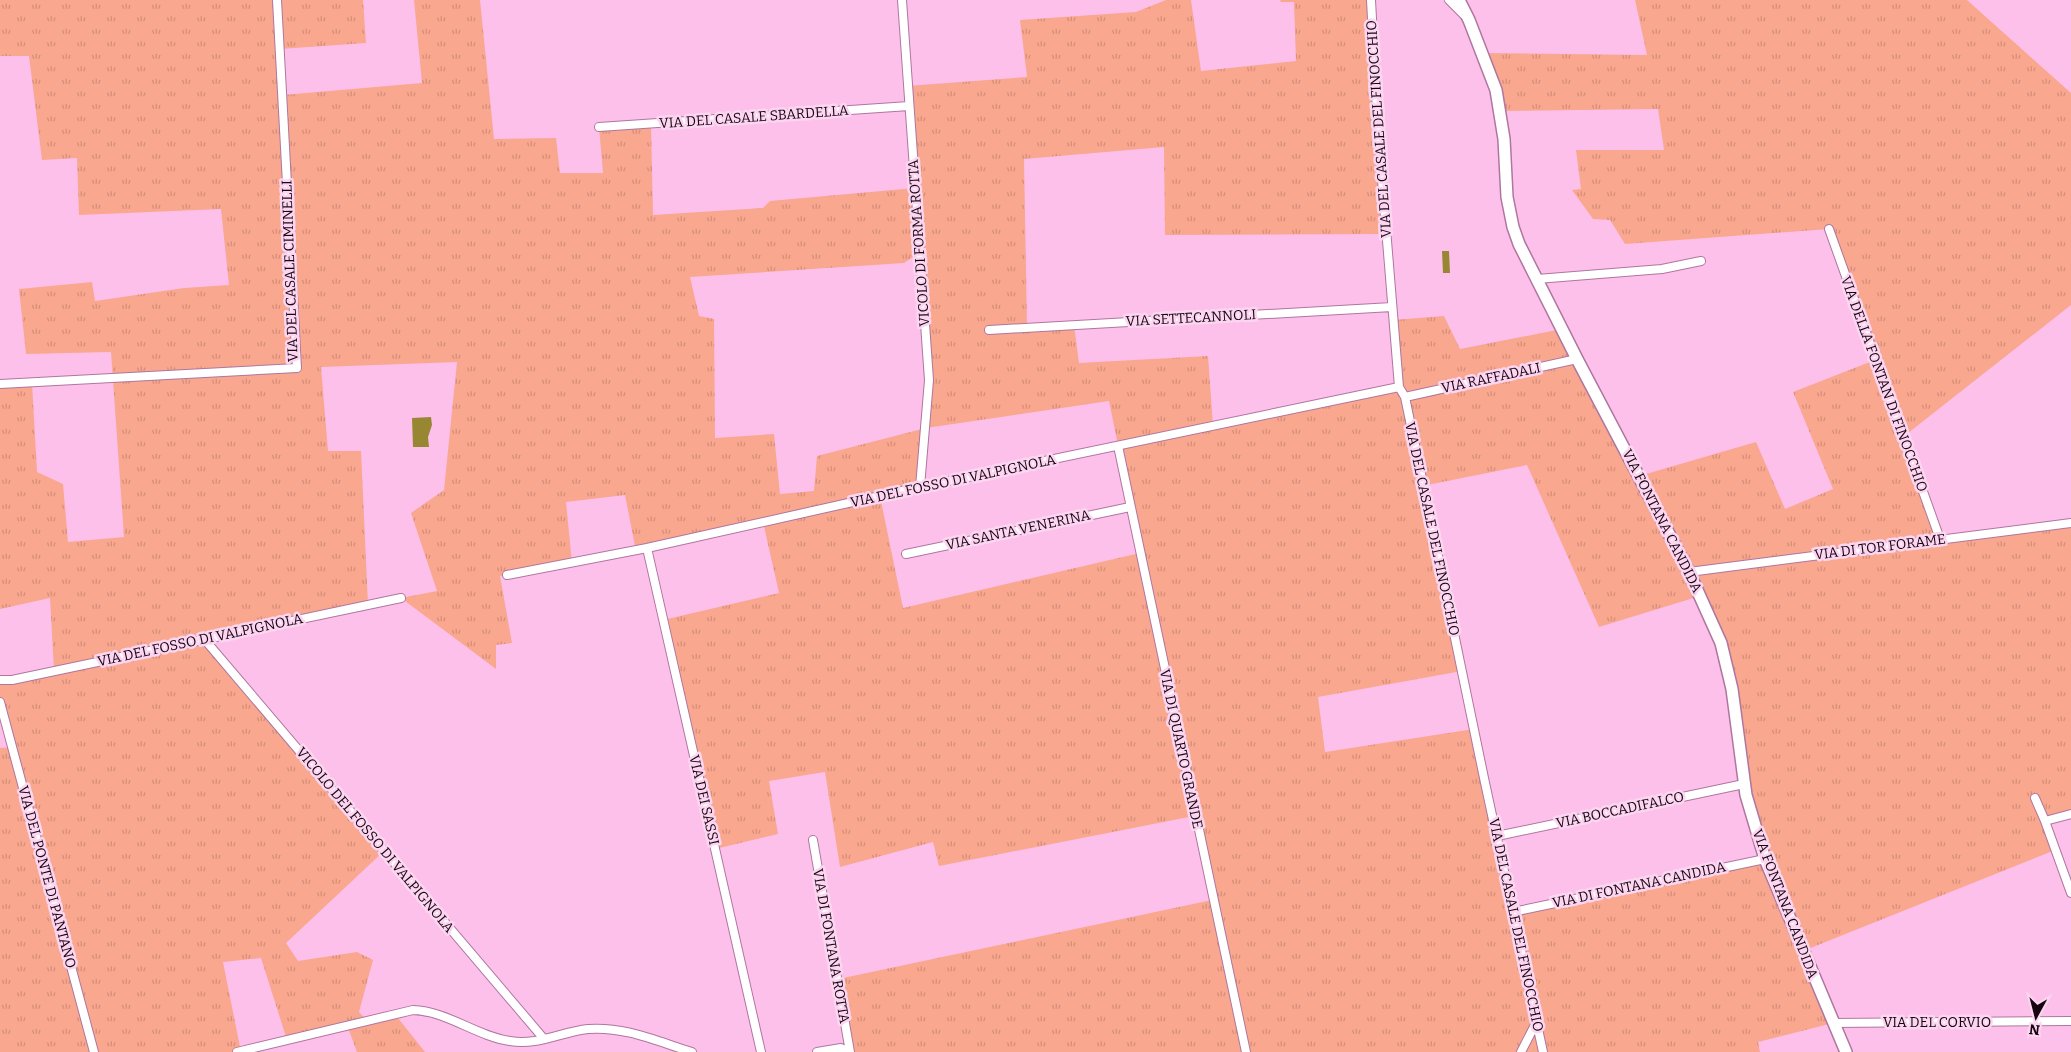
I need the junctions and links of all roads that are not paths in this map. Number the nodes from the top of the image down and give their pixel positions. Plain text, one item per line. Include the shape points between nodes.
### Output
1 (277, 0) edge
2 (902, 0) edge
3 (1372, 0) edge
4 (1449, 0) edge
5 (1459, 0) edge
6 (1469, 20) junction
7 (909, 106) junction
8 (599, 128) dead end
9 (1829, 229) dead end
10 (1701, 261) dead end
11 (1537, 279) junction
12 (1392, 306) junction
13 (990, 330) dead end
14 (1577, 359) junction
15 (0, 384) edge
16 (1399, 387) junction
17 (1405, 397) junction
18 (1118, 446) junction
19 (920, 486) junction
20 (1130, 507) junction
21 (2071, 522) edge
22 (1940, 539) junction
23 (647, 548) junction
24 (906, 554) dead end
25 (1689, 572) junction
26 (507, 575) dead end
27 (400, 598) dead end
28 (205, 640) junction
29 (0, 680) edge
30 (0, 702) edge
31 (1744, 784) junction
32 (2035, 798) dead end
33 (2071, 814) edge
34 (2045, 820) junction
35 (1497, 836) junction
36 (813, 840) dead end
37 (1765, 859) junction
38 (2071, 893) edge
39 (1513, 912) junction
40 (1537, 1021) junction
41 (2071, 1021) edge
42 (1834, 1024) junction
43 (544, 1040) junction
44 (94, 1052) edge
45 (237, 1052) edge
46 (692, 1052) edge
47 (761, 1052) edge
48 (817, 1052) edge
49 (849, 1052) edge
50 (1246, 1052) edge
51 (1521, 1052) edge
52 (1543, 1052) edge
53 (1846, 1052) edge

1 - 15 street, VIA DEL CASALE CIMINELLI via 297,368
2 - 7 street, VICOLO DI FORMA ROTTA
3 - 12 street, VIA DEL CASALE DEL FINOCCHIO via 1378,131
4 - 6 street
5 - 6 main road, VIA FONTANA CANDIDA
6 - 11 main road, VIA FONTANA CANDIDA via 1497,95 1513,227
7 - 8 street, VIA DEL CASALE SBARDELLA
7 - 19 street, VICOLO DI FORMA ROTTA via 929,380
9 - 22 street, VIA DELLA FONTAN DI FINOCCHIO
10 - 11 street via 1662,269
11 - 14 main road, VIA FONTANA CANDIDA
12 - 13 street, VIA SETTECANNOLI
12 - 16 street, VIA DEL CASALE DEL FINOCCHIO
14 - 17 street, VIA RAFFADALI
14 - 25 main road, VIA FONTANA CANDIDA
16 - 17 street, VIA DEL CASALE DEL FINOCCHIO
16 - 18 street, VIA DEL FOSSO DI VALPIGNOLA
17 - 35 street, VIA DEL CASALE DEL FINOCCHIO
18 - 19 street, VIA DEL FOSSO DI VALPIGNOLA
18 - 20 street, VIA DI QUARTO GRANDE
19 - 23 street, VIA DEL FOSSO DI VALPIGNOLA
20 - 24 street, VIA SANTA VENERINA
20 - 50 street, VIA DI QUARTO GRANDE
21 - 22 street, VIA DI TOR FORAME
22 - 25 street, VIA DI TOR FORAME
23 - 26 street, VIA DEL FOSSO DI VALPIGNOLA
23 - 47 street, VIA DEI SASSI
25 - 31 main road, VIA FONTANA CANDIDA via 1724,655
27 - 28 street, VIA DEL FOSSO DI VALPIGNOLA
28 - 29 street, VIA DEL FOSSO DI VALPIGNOLA
28 - 43 street, VICOLO DEL FOSSO DI VALPIGNOLA
30 - 44 street, VIA DEL PONTE DI PANTANO
31 - 35 street, VIA BOCCADIFALCO
31 - 37 main road, VIA FONTANA CANDIDA
32 - 34 street
33 - 34 street
34 - 38 street
35 - 39 street, VIA DEL CASALE DEL FINOCCHIO
36 - 49 street, VIA DI FONTANA ROTTA
37 - 39 street, VIA DI FONTANA CANDIDA
37 - 42 main road, VIA FONTANA CANDIDA
39 - 40 street, VIA DEL CASALE DEL FINOCCHIO
40 - 51 street
40 - 52 street, VIA DEL CASALE DEL FINOCCHIO
41 - 42 street, VIA DEL CORVIO
42 - 53 main road, VIA FONTANA CANDIDA
43 - 45 street via 508,1041 433,1013 412,1010
43 - 46 street via 583,1030 607,1029
48 - 49 street via 841,1048

